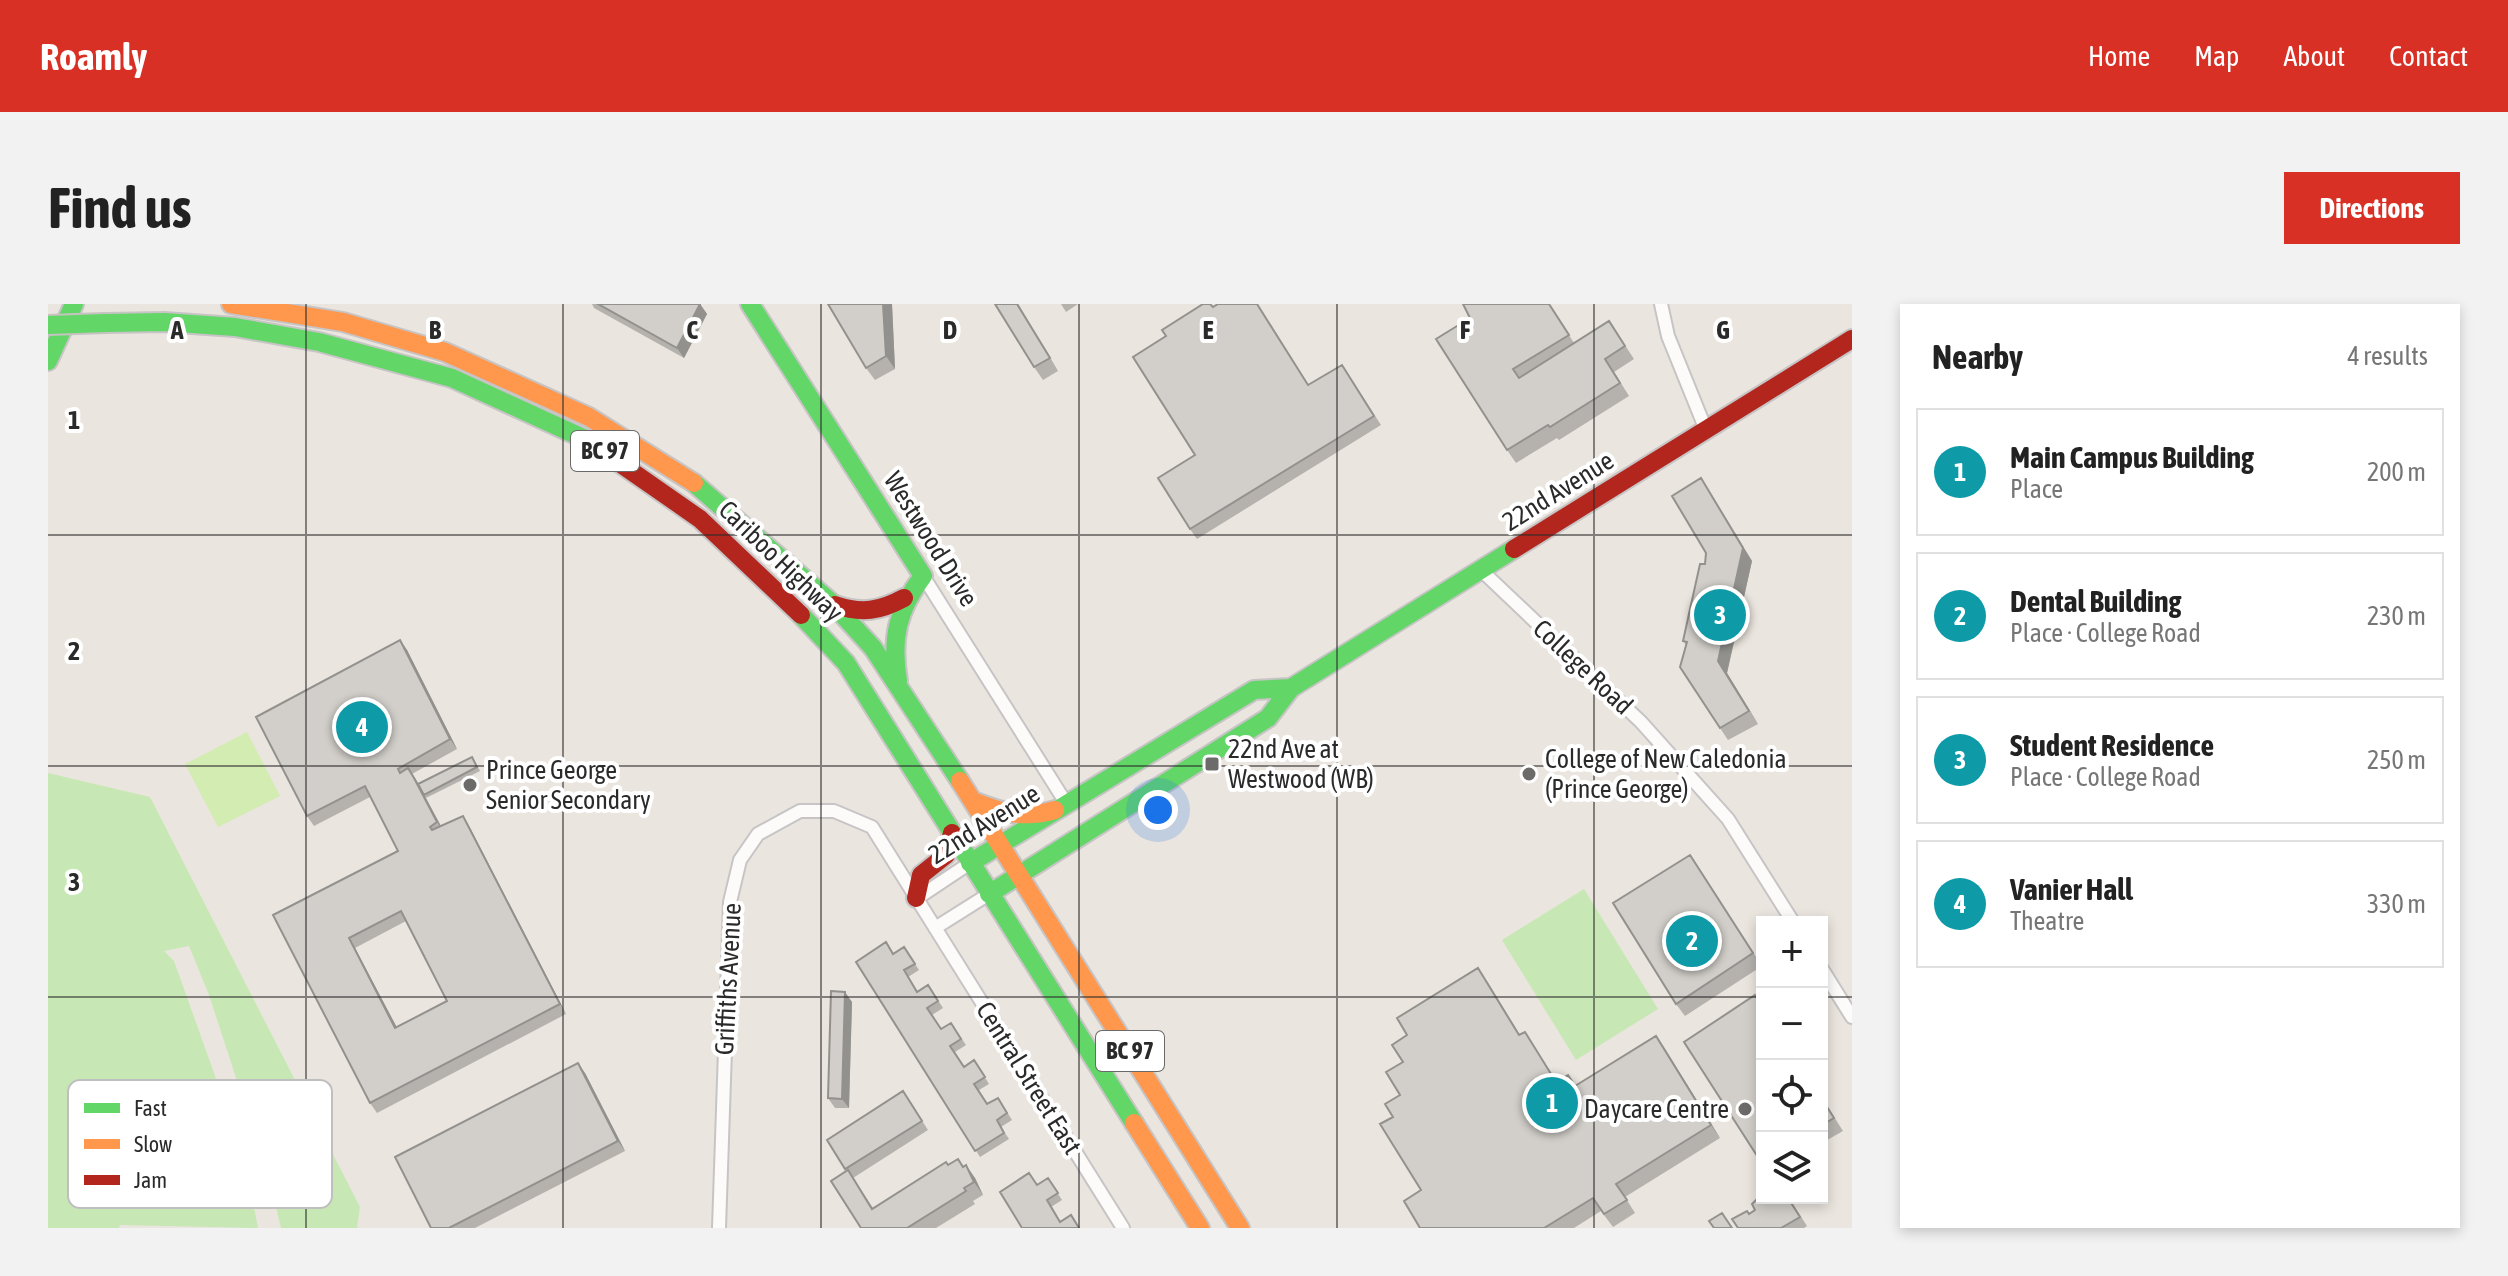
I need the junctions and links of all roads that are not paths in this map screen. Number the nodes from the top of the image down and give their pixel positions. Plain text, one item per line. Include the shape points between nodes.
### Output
1 (74, 304) edge
2 (231, 304) edge
3 (750, 304) edge
4 (1661, 304) edge
5 (48, 325) edge
6 (1852, 339) edge
7 (48, 361) edge
8 (1706, 430) junction
9 (1481, 570) junction
10 (923, 576) junction
11 (904, 598) junction
12 (833, 604) junction
13 (1291, 688) junction
14 (900, 689) junction
15 (973, 801) junction
16 (1061, 807) junction
17 (952, 833) junction
18 (1002, 844) junction
19 (970, 863) junction
20 (1021, 874) junction
21 (989, 894) junction
22 (916, 898) junction
23 (1789, 916) edge
24 (935, 928) junction
25 (1828, 979) edge
26 (1852, 1017) edge
27 (719, 1228) edge
28 (1123, 1228) edge
29 (1200, 1228) edge
30 (1240, 1228) edge

1 - 7 main road
2 - 12 main road, Cariboo Highway / BC 97 via 343,322 445,352 589,417 693,482
3 - 10 main road, Westwood Drive
4 - 8 street via 1668,336
5 - 17 main road, Cariboo Highway / BC 97, bridge via 164,322 235,327 319,342 452,378 594,443 700,519 825,638 865,690
6 - 8 main road, 22nd Avenue
8 - 9 main road, 22nd Avenue
9 - 13 main road, 22nd Avenue
9 - 23 street, College Road via 1641,722 1728,819
10 - 11 main road
10 - 16 street, Westwood Drive
11 - 12 main road via 869,613
11 - 14 main road via 894,636
12 - 14 main road, Cariboo Highway / BC 97 via 873,648
13 - 16 main road, 22nd Avenue via 1254,690
13 - 20 main road, 22nd Avenue via 1268,718
14 - 15 main road, Cariboo Highway / BC 97
15 - 16 main road via 1031,818
15 - 18 main road, Cariboo Highway / BC 97
16 - 18 main road, 22nd Avenue
17 - 19 main road, Cariboo Highway / BC 97
17 - 22 main road via 946,855 921,875
18 - 19 main road, 22nd Avenue
18 - 20 main road, Cariboo Highway / BC 97
19 - 21 main road, Cariboo Highway / BC 97
19 - 22 street, 22nd Avenue
20 - 21 main road, 22nd Avenue
20 - 30 main road, Cariboo Highway / BC 97
21 - 24 street, 22nd Avenue
21 - 29 main road, Cariboo Highway / BC 97
22 - 24 street, Griffiths Avenue
22 - 27 street, Griffiths Avenue via 872,827 834,811 800,811 758,834 740,860 730,902
24 - 28 street, Central Street East
25 - 26 street

